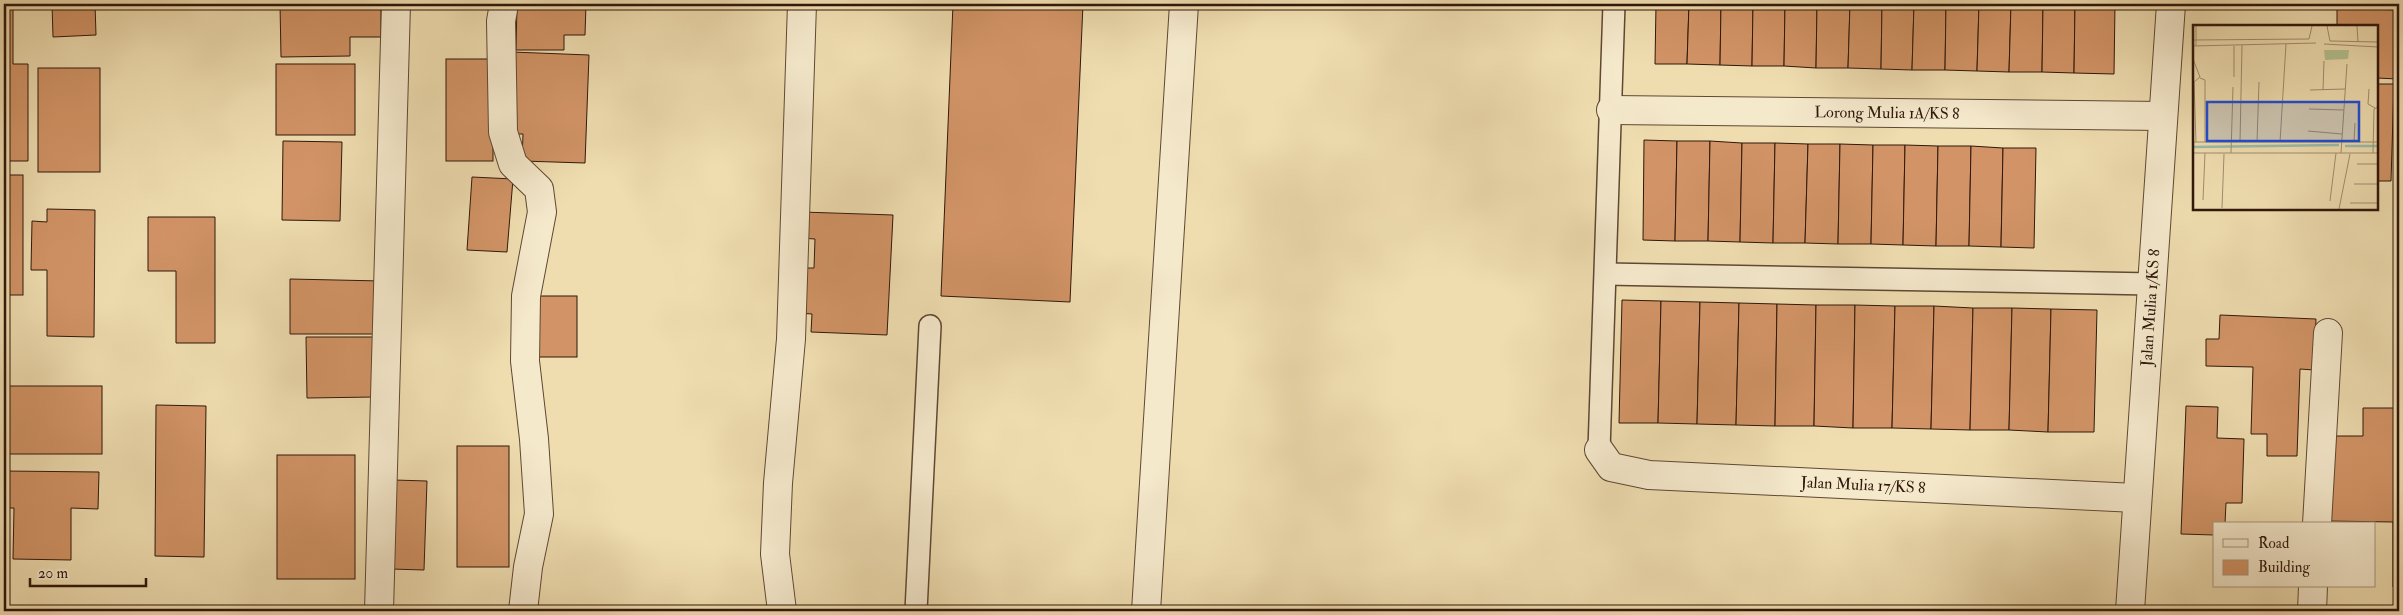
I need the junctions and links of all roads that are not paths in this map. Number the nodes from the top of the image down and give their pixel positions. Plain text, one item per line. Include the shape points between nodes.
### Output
1 (396, 4) edge
2 (504, 4) edge
3 (802, 4) edge
4 (1184, 4) edge
5 (1614, 4) edge
6 (2171, 4) edge
7 (1611, 110) junction
8 (2164, 116) junction
9 (1606, 274) junction
10 (2152, 284) junction
11 (930, 326) dead end
12 (2328, 333) dead end
13 (1599, 450) joint
14 (2136, 498) junction
15 (2317, 522) edge
16 (2313, 588) edge
17 (379, 611) edge
18 (523, 611) edge
19 (782, 611) edge
20 (916, 611) edge
21 (1146, 611) edge
22 (2130, 611) edge
23 (2312, 611) edge

1 - 17 street
2 - 18 street via 501,21 503,132 513,164 539,189 542,212 526,296 525,361 539,514
3 - 19 street via 791,339 775,554
4 - 21 street
5 - 7 lane
6 - 8 street, Jalan Mulia 1/KS 8
7 - 8 street, Lorong Mulia 1A/KS 8
7 - 9 lane
8 - 10 street, Jalan Mulia 1/KS 8
9 - 10 lane
9 - 13 lane
10 - 14 street, Jalan Mulia 1/KS 8
11 - 20 lane
12 - 15 street
13 - 14 street, Jalan Mulia 17/KS 8 via 1611,467 1649,475
14 - 22 street, Jalan Mulia 1/KS 8
16 - 23 street

